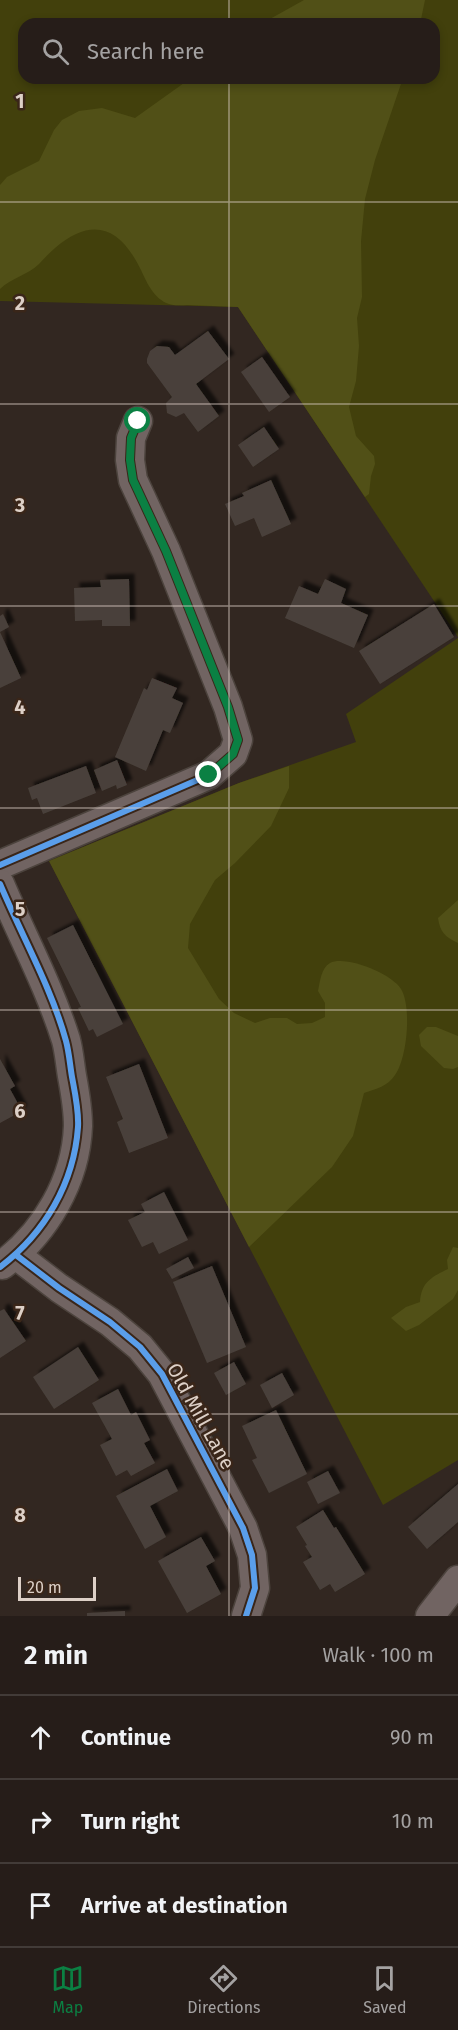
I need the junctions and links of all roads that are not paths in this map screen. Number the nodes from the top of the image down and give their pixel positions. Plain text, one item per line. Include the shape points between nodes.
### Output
1 (138, 421) dead end
2 (0, 865) edge
3 (0, 884) edge
4 (8, 1261) edge
5 (458, 1580) edge
6 (246, 1616) edge
7 (430, 1616) edge

1 - 2 street via 131,438 133,480 166,551 238,740 233,754 209,775
3 - 4 street, Old Mill Lane via 66,1041 78,1126 72,1162 60,1196 40,1228
4 - 6 street, Old Mill Lane via 59,1288 110,1322 140,1347 162,1374 243,1528 252,1555 255,1588
5 - 7 street

